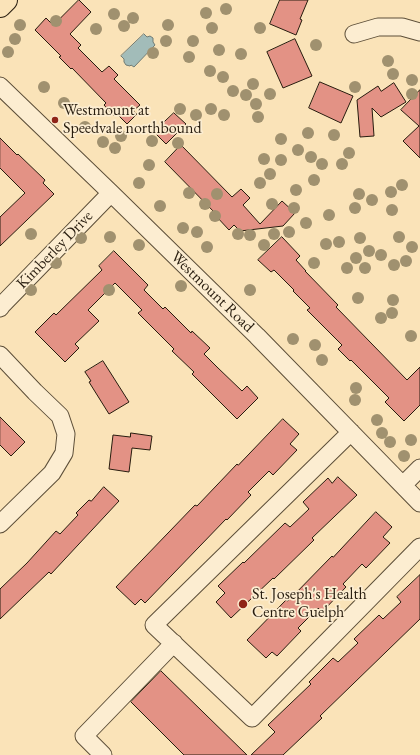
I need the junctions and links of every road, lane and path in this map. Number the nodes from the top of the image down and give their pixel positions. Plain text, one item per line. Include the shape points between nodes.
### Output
1 (6, 0) edge
2 (0, 6) edge
3 (420, 32) edge
4 (354, 34) dead end
5 (0, 86) edge
6 (111, 193) junction
7 (0, 308) edge
8 (0, 355) edge
9 (351, 432) junction
10 (420, 468) edge
11 (402, 485) junction
12 (420, 503) edge
13 (0, 524) edge
14 (420, 547) edge
15 (174, 643) junction
16 (103, 755) edge

1 - 2 main road
3 - 4 street via 402,27 378,27
5 - 6 street, Westmount Road
6 - 7 street, Kimberley Drive
6 - 9 street, Westmount Road
8 - 13 street via 60,416 66,434 64,453 52,473
9 - 11 street, Westmount Road
9 - 15 street via 154,624
10 - 11 street
11 - 12 street, Westmount Road
14 - 15 street via 252,718
15 - 16 street via 84,736

